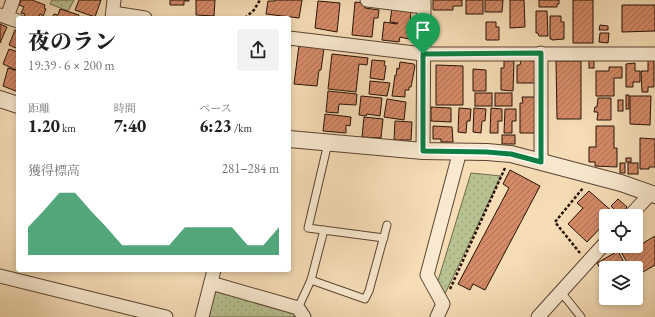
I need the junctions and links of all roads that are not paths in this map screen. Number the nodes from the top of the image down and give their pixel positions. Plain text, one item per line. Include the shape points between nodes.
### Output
1 (13, 0) edge
2 (367, 0) edge
3 (424, 4) edge
4 (113, 10) edge
5 (137, 16) edge
6 (8, 18) edge
7 (291, 38) edge
8 (541, 53) junction
9 (423, 54) junction
10 (655, 54) edge
11 (0, 99) edge
12 (16, 103) edge
13 (291, 139) edge
14 (328, 143) junction
15 (423, 151) junction
16 (460, 151) junction
17 (541, 162) junction
18 (653, 194) edge
19 (637, 209) edge
20 (387, 225) dead end
21 (324, 230) junction
22 (384, 238) junction
23 (599, 249) edge
24 (214, 272) edge
25 (0, 276) edge
26 (311, 280) junction
27 (211, 283) junction
28 (561, 292) junction
29 (301, 312) edge
30 (166, 317) edge
31 (202, 317) edge
32 (437, 317) edge
33 (538, 317) edge
34 (581, 317) edge

1 - 6 street
2 - 3 street
3 - 9 street
4 - 5 street
7 - 9 street
8 - 9 street
8 - 10 street
8 - 17 street
9 - 15 street
11 - 12 street
13 - 14 street
14 - 15 street
14 - 21 lane via 308,228
15 - 16 street
16 - 17 street via 511,154
16 - 32 street via 427,275 443,304
17 - 18 street
18 - 19 street
20 - 22 lane
21 - 22 lane
21 - 26 lane
22 - 26 lane via 365,299
23 - 28 street
24 - 27 street
25 - 30 street
26 - 29 lane
27 - 29 street
27 - 31 street
28 - 33 street
28 - 34 lane

